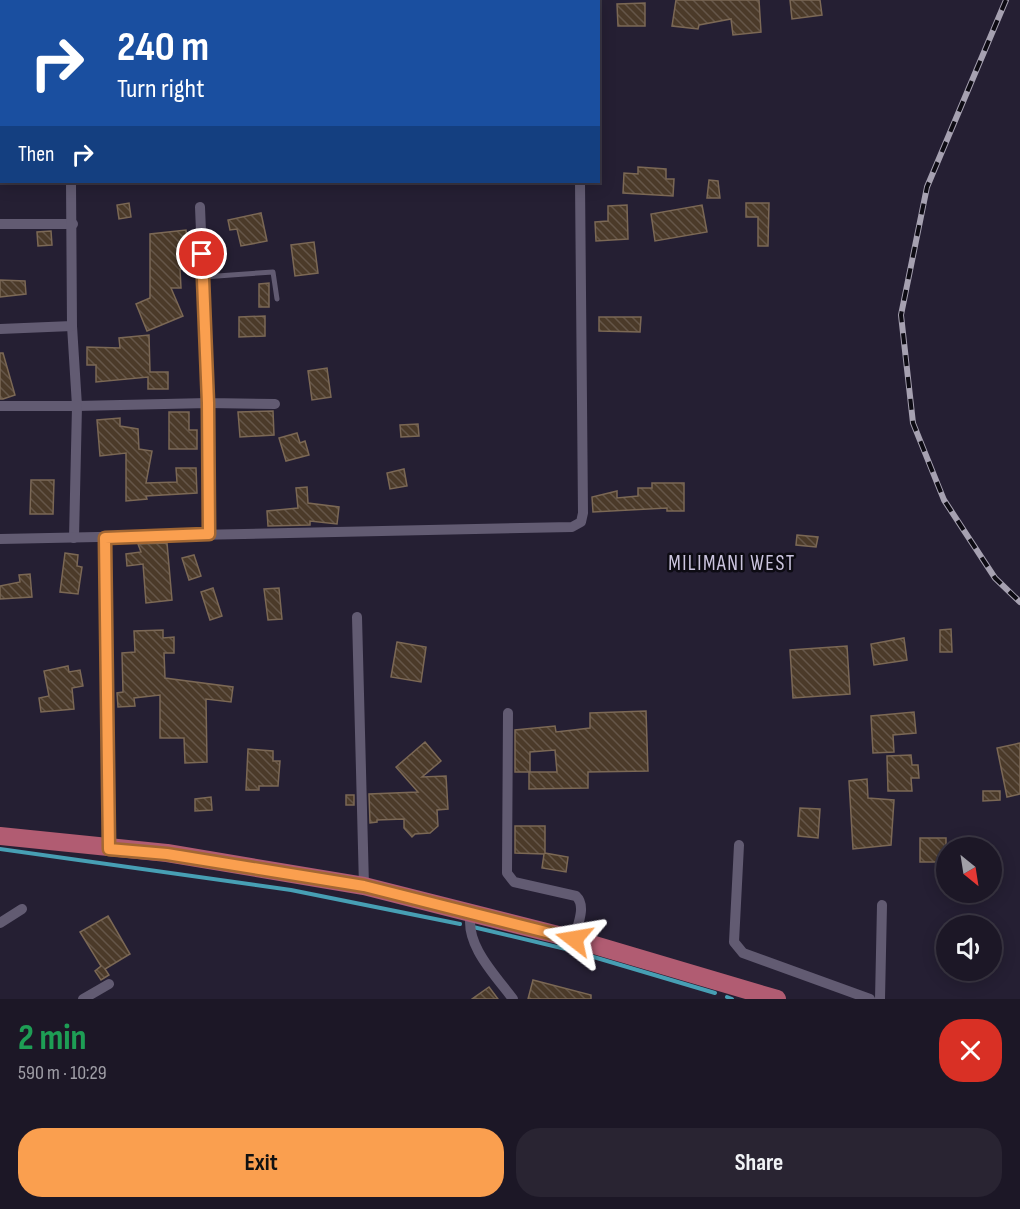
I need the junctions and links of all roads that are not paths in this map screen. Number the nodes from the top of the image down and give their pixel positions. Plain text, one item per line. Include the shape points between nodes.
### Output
1 (71, 183) edge
2 (580, 183) edge
3 (200, 207) dead end
4 (0, 224) edge
5 (73, 224) junction
6 (203, 277) junction
7 (277, 299) dead end
8 (72, 327) junction
9 (0, 329) edge
10 (208, 403) junction
11 (274, 404) dead end
12 (0, 406) edge
13 (77, 406) junction
14 (209, 534) junction
15 (74, 538) junction
16 (105, 538) junction
17 (0, 539) edge
18 (357, 617) dead end
19 (508, 713) dead end
20 (0, 836) edge
21 (740, 845) dead end
22 (109, 849) junction
23 (364, 886) junction
24 (882, 905) dead end
25 (22, 909) dead end
26 (471, 913) junction
27 (0, 922) edge
28 (574, 939) junction
29 (109, 984) dead end
30 (83, 999) edge
31 (513, 999) edge
32 (777, 999) edge
33 (870, 999) edge
34 (880, 999) edge

1 - 5 street
2 - 14 street via 581,522 572,527
3 - 6 street
4 - 5 street
5 - 8 street
6 - 7 lane via 273,272
6 - 10 street
8 - 9 street
8 - 13 street
10 - 11 street
10 - 13 street
10 - 14 street
12 - 13 street
13 - 15 street
14 - 16 street
15 - 16 street
15 - 17 street
16 - 22 street
18 - 23 street
19 - 28 street via 507,873 514,882 580,899
20 - 22 main road
21 - 33 street via 734,942 738,948
22 - 23 main road via 167,854
23 - 26 main road
24 - 34 street
25 - 27 street
26 - 28 main road
26 - 31 street via 471,936
28 - 32 main road
29 - 30 street

